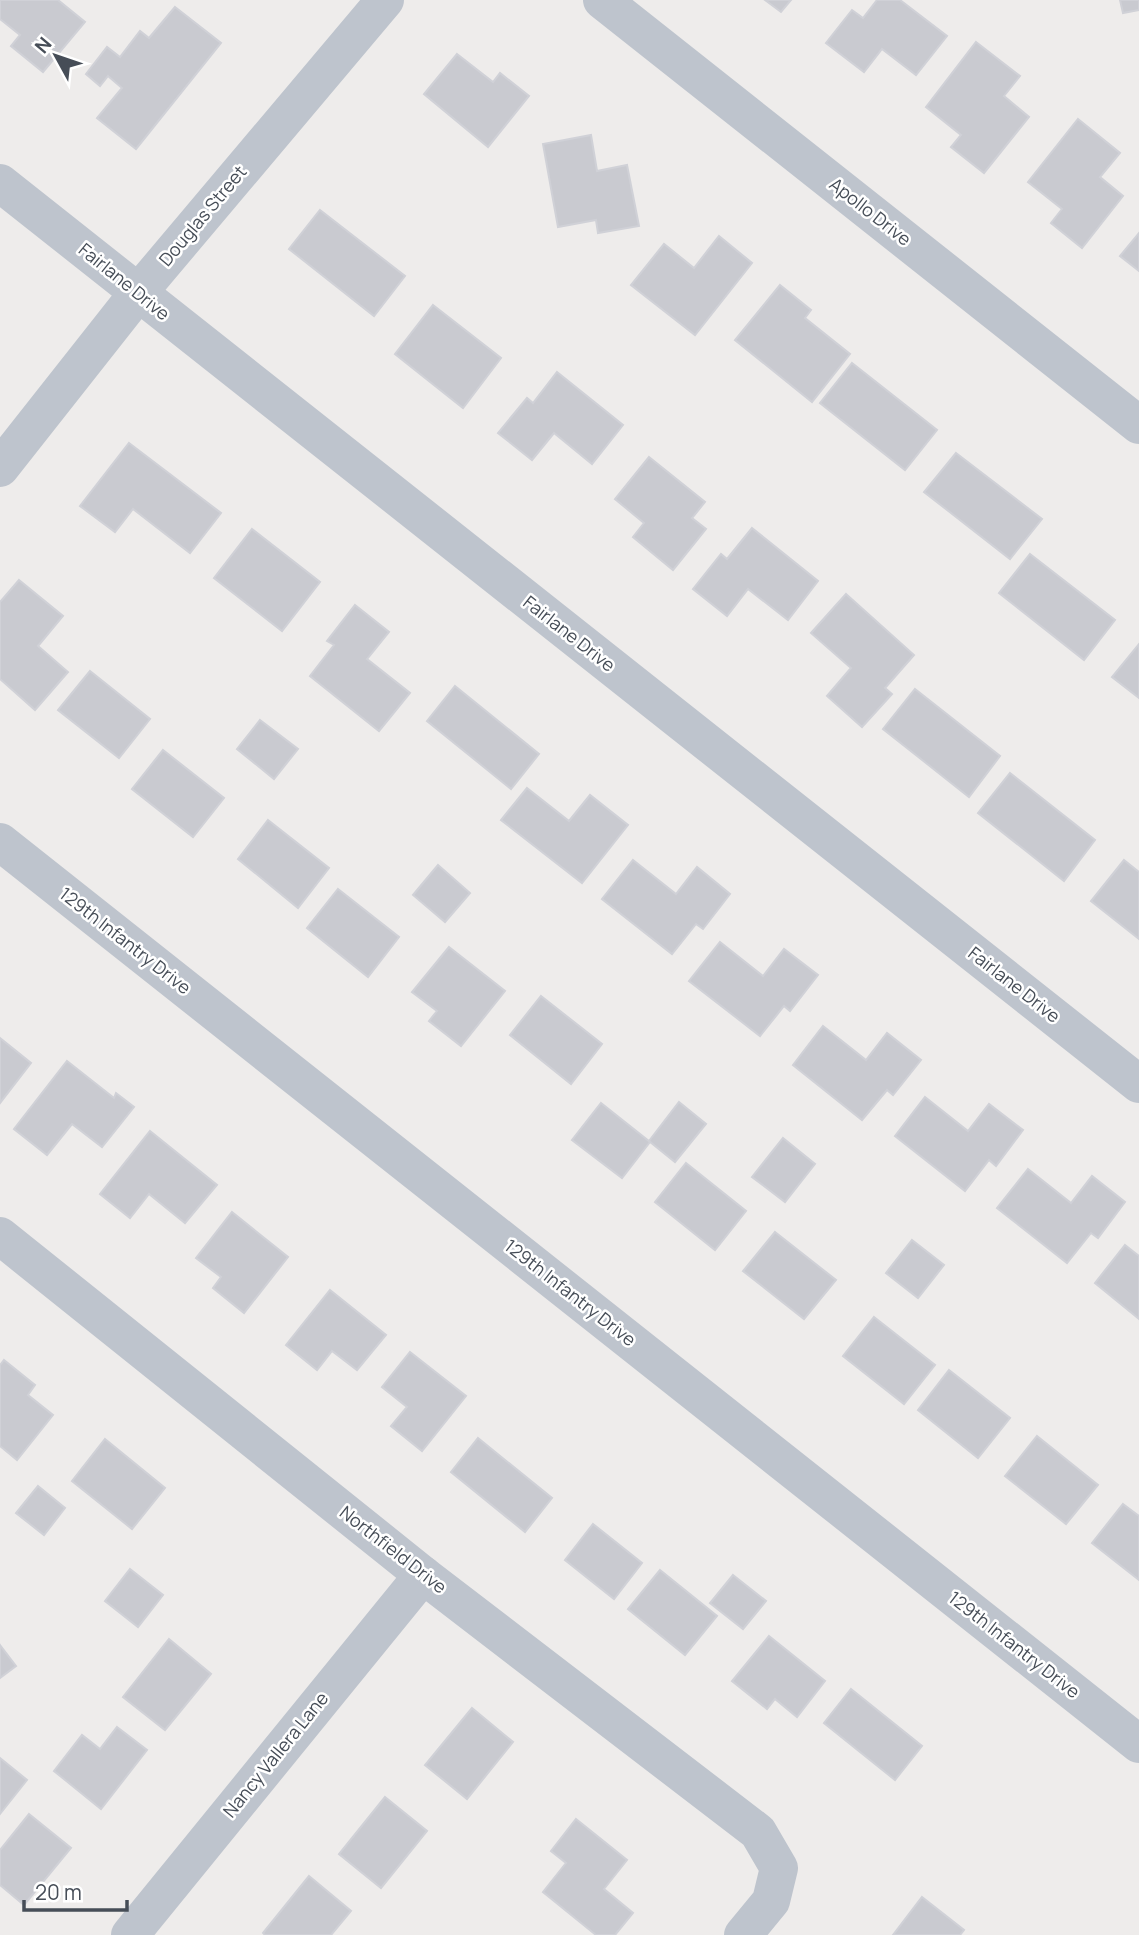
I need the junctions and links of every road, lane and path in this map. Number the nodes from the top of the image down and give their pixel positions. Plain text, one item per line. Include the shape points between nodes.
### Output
1 (384, 0) edge
2 (602, 0) edge
3 (0, 183) edge
4 (138, 293) junction
5 (1139, 425) edge
6 (0, 468) edge
7 (0, 842) edge
8 (1139, 1084) edge
9 (0, 1236) edge
10 (423, 1574) junction
11 (1139, 1744) edge
12 (130, 1935) edge
13 (743, 1935) edge

1 - 4 street, Douglas Street
2 - 5 street, Apollo Drive
3 - 4 street, Fairlane Drive
4 - 6 street, Douglas Street
4 - 8 street, Fairlane Drive
7 - 11 street, 129th Infantry Drive
9 - 10 street, Northfield Drive
10 - 12 street, Nancy Vallera Lane
10 - 13 street, Northfield Drive via 758,1832 779,1868 771,1900

